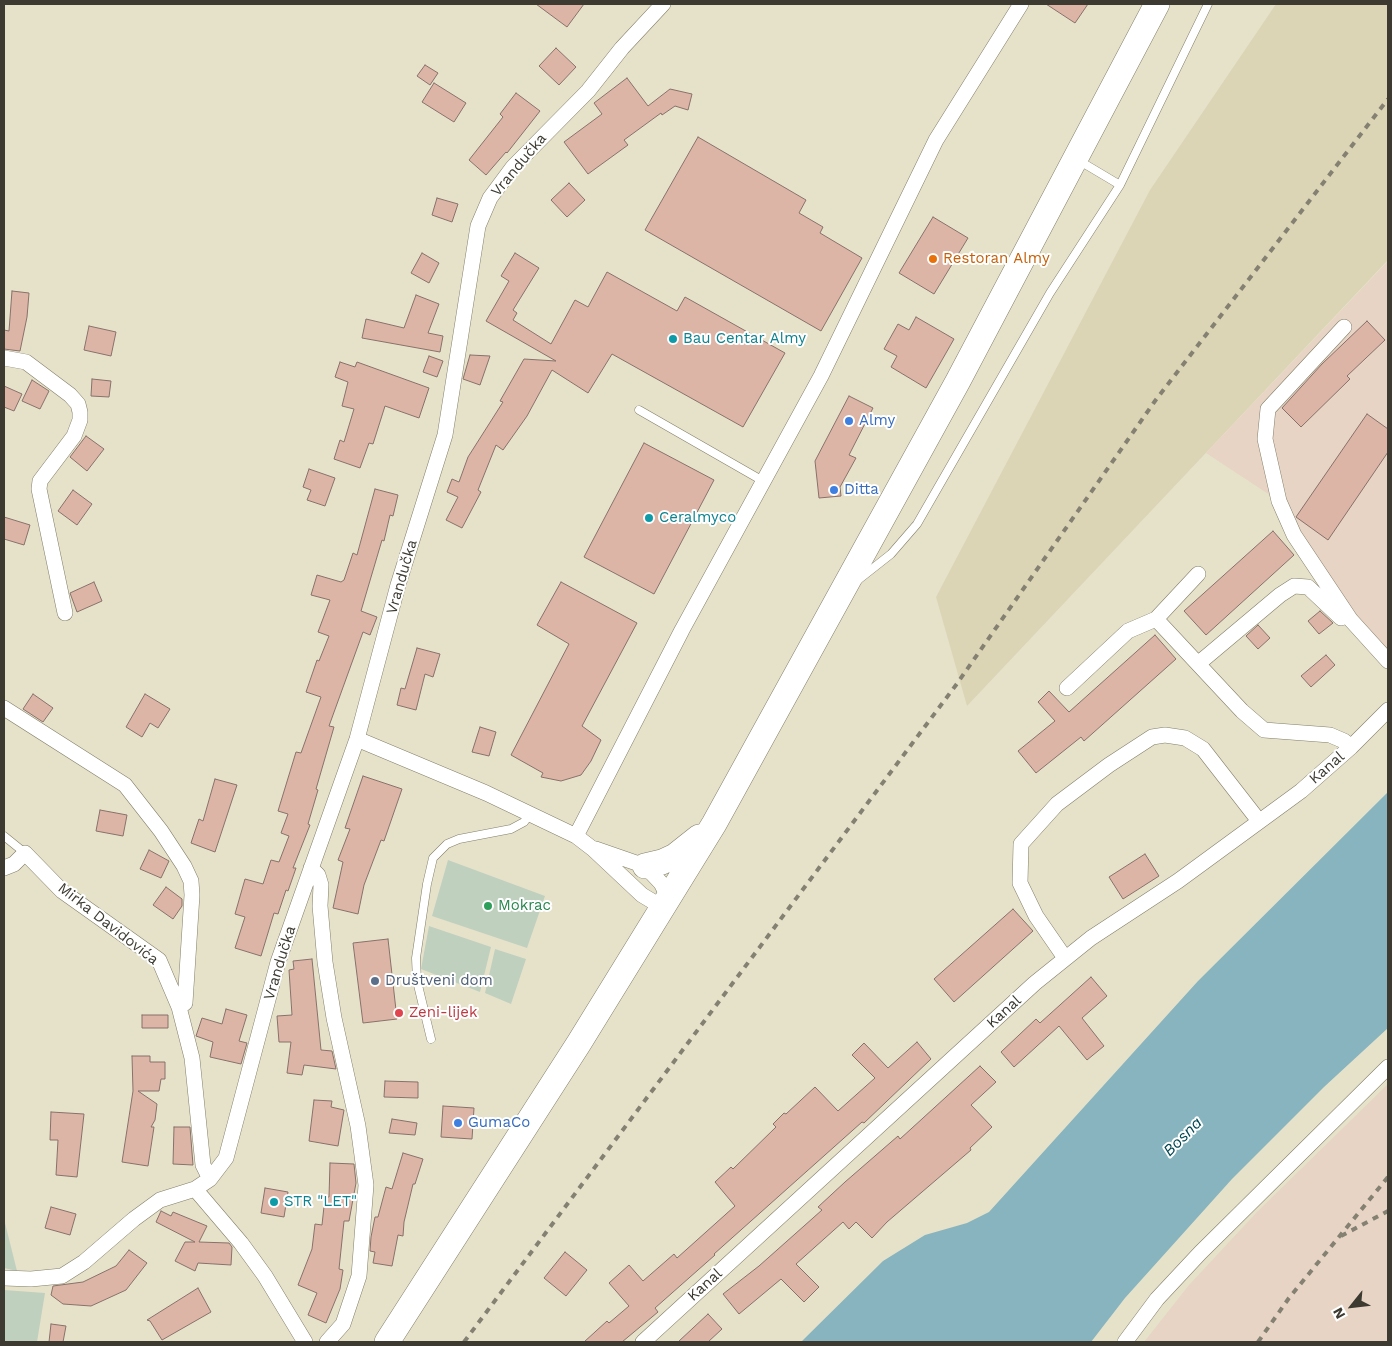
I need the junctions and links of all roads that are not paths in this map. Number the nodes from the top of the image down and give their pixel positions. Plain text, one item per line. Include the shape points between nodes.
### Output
1 (664, 4) edge
2 (1158, 4) edge
3 (1208, 4) edge
4 (1013, 6) edge
5 (1075, 158) junction
6 (1120, 185) junction
7 (1344, 327) dead end
8 (4, 358) edge
9 (640, 410) dead end
10 (763, 481) junction
11 (1198, 574) dead end
12 (843, 592) junction
13 (65, 613) dead end
14 (1156, 619) junction
15 (1350, 619) junction
16 (1388, 661) edge
17 (1199, 663) junction
18 (1067, 688) dead end
19 (4, 708) edge
20 (1388, 710) edge
21 (357, 738) junction
22 (1351, 747) junction
23 (530, 814) junction
24 (1259, 821) junction
25 (714, 824) junction
26 (4, 836) edge
27 (576, 836) junction
28 (593, 848) junction
29 (25, 853) junction
30 (645, 866) junction
31 (4, 868) edge
32 (311, 868) junction
33 (665, 902) junction
34 (1065, 958) junction
35 (179, 1008) junction
36 (431, 1039) dead end
37 (1388, 1067) edge
38 (210, 1179) junction
39 (194, 1189) junction
40 (4, 1278) edge
41 (305, 1342) edge
42 (327, 1342) edge
43 (387, 1342) edge
44 (642, 1342) edge
45 (1125, 1342) edge

1 - 21 street, Vrandučka via 622,48 588,91 513,167 490,198 478,226 445,436 398,585
2 - 5 main road
3 - 6 lane
4 - 10 street via 936,140 821,376
5 - 6 lane
5 - 12 main road
6 - 12 lane via 1050,293 917,524 892,554
7 - 15 street via 1268,409 1265,439 1279,501 1294,535
8 - 13 street via 26,362 70,395 80,412 74,436 40,481 39,489
9 - 10 lane
10 - 27 street
11 - 14 street
12 - 25 main road
14 - 17 street
14 - 18 street via 1128,631
15 - 16 street
15 - 17 street via 1342,619 1308,587 1294,586
17 - 22 street via 1242,711 1264,730 1330,735
19 - 35 street via 124,785 184,866 191,881 192,896 185,1003
20 - 22 street, Kanal
21 - 23 street
21 - 32 street, Vrandučka
22 - 24 street, Kanal via 1301,791
23 - 27 street
23 - 36 lane via 524,822 511,829 459,838 447,844 433,858 426,884 416,958 417,981
24 - 34 street, Kanal
24 - 34 street via 1203,750 1185,738 1152,737 1109,765 1057,804 1021,844 1020,883 1036,916
25 - 30 main road via 675,856
25 - 33 main road
26 - 29 lane
27 - 28 street
28 - 30 street
28 - 33 street via 642,895
29 - 31 street via 14,864
29 - 35 street, Mirka Davidovića via 62,891 159,960
30 - 33 street via 661,883
32 - 38 street, Vrandučka via 278,962 226,1158
32 - 42 street via 321,885 325,962 358,1126 366,1185 358,1276 343,1324
33 - 43 main road via 579,1043
34 - 44 street, Kanal
35 - 38 street, Mirka Davidovića via 192,1058 203,1165
37 - 45 street via 1200,1253 1157,1299
38 - 39 street, Vrandučka
39 - 40 street, Vrandučka via 160,1200 62,1276
39 - 41 street via 265,1276

